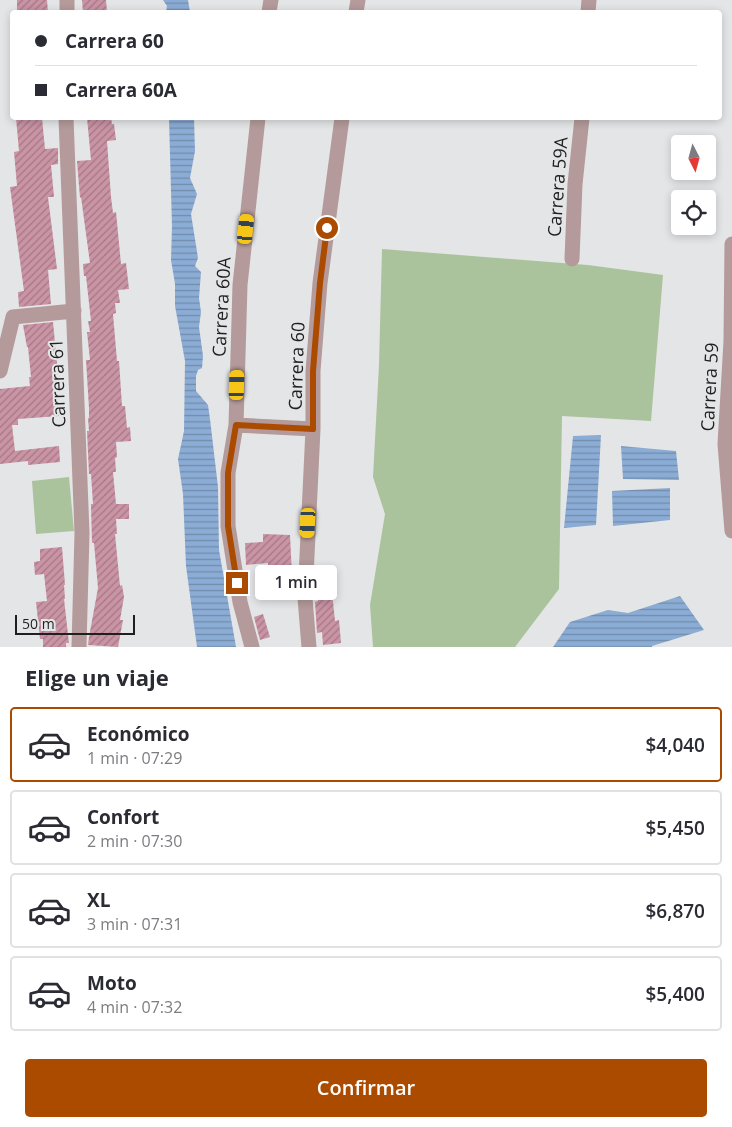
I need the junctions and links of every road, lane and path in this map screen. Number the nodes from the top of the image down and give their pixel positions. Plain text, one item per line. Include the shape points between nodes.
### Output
1 (66, 120) edge
2 (258, 120) edge
3 (342, 120) edge
4 (582, 120) edge
5 (732, 244) edge
6 (572, 259) dead end
7 (74, 311) junction
8 (0, 371) edge
9 (236, 425) junction
10 (313, 429) junction
11 (732, 531) edge
12 (79, 647) edge
13 (252, 647) edge
14 (309, 647) edge

1 - 7 street, Carrera 61
2 - 9 street, Carrera 60A via 240,285
3 - 10 street, Carrera 60 via 320,283 313,371
4 - 6 street, Carrera 59A
5 - 11 street, Carrera 59 via 725,444
7 - 8 street via 13,317
7 - 12 street, Carrera 61 via 82,533
9 - 10 street
9 - 13 street, Carrera 60A via 228,473 228,526 240,602
10 - 14 street, Carrera 60 via 305,598

